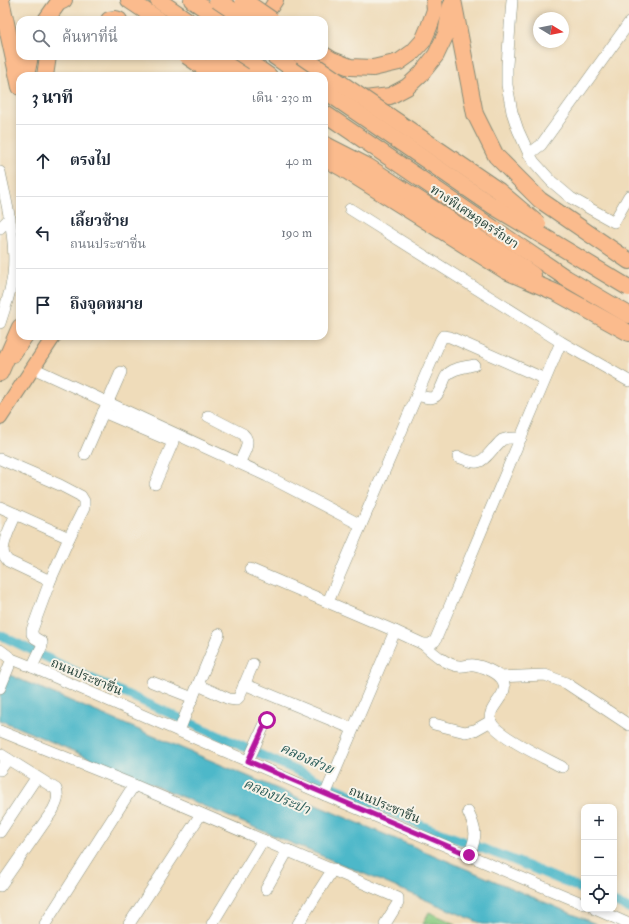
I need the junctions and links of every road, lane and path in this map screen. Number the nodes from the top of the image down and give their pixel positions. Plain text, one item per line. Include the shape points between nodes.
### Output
1 (1, 0) edge
2 (64, 0) edge
3 (129, 0) edge
4 (158, 0) edge
5 (192, 0) edge
6 (217, 0) edge
7 (243, 0) edge
8 (258, 0) edge
9 (276, 0) edge
10 (434, 0) edge
11 (452, 0) edge
12 (512, 0) edge
13 (49, 16) edge
14 (153, 16) edge
15 (181, 16) edge
16 (215, 16) edge
17 (240, 16) edge
18 (248, 16) edge
19 (266, 16) edge
20 (266, 16) edge
21 (629, 23) edge
22 (328, 58) edge
23 (29, 60) edge
24 (47, 60) edge
25 (193, 60) edge
26 (217, 60) edge
27 (219, 60) edge
28 (236, 60) edge
29 (245, 60) edge
30 (280, 60) edge
31 (308, 60) edge
32 (17, 72) edge
33 (27, 72) edge
34 (46, 72) edge
35 (208, 72) edge
36 (210, 72) edge
37 (228, 72) edge
38 (238, 72) edge
39 (263, 72) edge
40 (297, 72) edge
41 (325, 72) edge
42 (328, 74) edge
43 (328, 93) edge
44 (328, 104) edge
45 (328, 116) edge
46 (328, 146) edge
47 (529, 154) junction
48 (328, 160) edge
49 (0, 172) edge
50 (629, 196) edge
51 (350, 209) dead end
52 (10, 218) junction
53 (0, 228) edge
54 (580, 257) junction
55 (629, 261) edge
56 (629, 288) edge
57 (5, 291) edge
58 (557, 293) junction
59 (629, 315) edge
60 (0, 323) edge
61 (629, 333) edge
62 (16, 336) edge
63 (23, 340) edge
64 (51, 340) edge
65 (561, 342) junction
66 (474, 365) dead end
67 (33, 368) junction
68 (121, 372) dead end
69 (0, 373) edge
70 (546, 378) junction
71 (629, 381) edge
72 (417, 395) junction
73 (106, 407) junction
74 (208, 416) dead end
75 (0, 418) edge
76 (521, 438) junction
77 (85, 454) dead end
78 (458, 457) dead end
79 (0, 459) edge
80 (239, 463) junction
81 (155, 484) dead end
82 (0, 507) edge
83 (16, 514) junction
84 (361, 525) junction
85 (69, 538) junction
86 (250, 569) dead end
87 (50, 580) junction
88 (328, 602) junction
89 (395, 631) junction
90 (219, 634) dead end
91 (423, 644) junction
92 (0, 650) edge
93 (12, 658) junction
94 (36, 659) junction
95 (253, 664) dead end
96 (500, 677) junction
97 (152, 682) dead end
98 (244, 684) junction
99 (198, 685) junction
100 (0, 688) edge
101 (193, 698) junction
102 (267, 720) dead end
103 (491, 721) junction
104 (181, 724) junction
105 (434, 724) dead end
106 (629, 725) edge
107 (353, 729) junction
108 (0, 731) edge
109 (251, 755) junction
110 (4, 756) edge
111 (562, 767) dead end
112 (0, 770) edge
113 (36, 778) junction
114 (134, 785) junction
115 (328, 788) junction
116 (468, 812) dead end
117 (201, 814) junction
118 (0, 832) edge
119 (263, 840) junction
120 (472, 849) junction
121 (288, 850) junction
122 (333, 869) junction
123 (2, 879) edge
124 (266, 889) dead end
125 (581, 903) edge
126 (602, 912) edge
127 (45, 924) edge
128 (129, 924) edge
129 (212, 924) edge
130 (298, 924) edge
131 (385, 924) edge
132 (629, 924) edge

1 - 32 highway
2 - 13 highway via 58,3
3 - 14 highway
4 - 15 highway
5 - 16 highway
6 - 17 highway, bridge
7 - 19 highway, bridge
8 - 18 main road
9 - 20 main road
10 - 22 highway via 435,10 423,41 399,62 373,68 350,67
11 - 44 highway, bridge via 446,34 436,54 422,74 407,87 390,96
11 - 55 highway via 476,114 496,156 540,200
12 - 47 street via 507,85 512,112
21 - 47 street via 558,123 541,145
23 - 33 highway
24 - 34 highway
25 - 36 highway, bridge
26 - 35 main road
27 - 38 highway, bridge
28 - 37 main road
29 - 39 highway
30 - 40 highway
31 - 41 highway, bridge
42 - 54 highway, bridge via 499,191
43 - 54 highway, ทางพิเศษอุดรรัถยา, bridge via 493,206
45 - 59 highway, ทางพิเศษอุดรรัถยา via 566,278
46 - 58 highway via 367,166 512,260
47 - 50 street via 551,181 571,198 614,222
48 - 58 highway via 506,271
49 - 52 street
51 - 65 street
52 - 53 street
52 - 57 street via 13,274
54 - 56 highway, ทางพิเศษอุดรรัถยา, bridge
57 - 60 street
58 - 61 highway
62 - 69 highway
63 - 69 main road
64 - 67 main road
65 - 70 street
65 - 71 street
66 - 72 street via 448,373 435,397
67 - 73 street
67 - 75 main road
68 - 73 street
70 - 72 street via 443,336
70 - 76 street
72 - 84 street
73 - 77 street
73 - 80 street
73 - 81 street via 173,442
74 - 80 street via 246,437 247,445
76 - 78 street via 502,440 485,459 477,463
76 - 91 street via 435,641
79 - 85 street via 81,496 84,508
80 - 84 street
82 - 83 street
83 - 85 street
83 - 87 street via 7,533 4,555 8,561
84 - 88 street
85 - 87 street
86 - 88 street
87 - 94 street via 32,630 35,638 42,642
88 - 89 street
89 - 91 street
89 - 107 street
90 - 99 street
91 - 96 street via 435,655 450,663 458,666 473,665 494,672
92 - 93 street, ถนนประชาชื่น
93 - 94 street, ถนนประชาชื่น
93 - 100 street
94 - 104 street, ถนนประชาชื่น
95 - 98 street
96 - 103 street via 505,688 492,709
96 - 106 street via 545,675 556,679
97 - 101 street
98 - 99 street via 236,700
98 - 107 street
99 - 101 street
101 - 104 street
102 - 109 street
103 - 105 street via 475,730 465,732
103 - 111 street via 499,732
104 - 109 street, ถนนประชาชื่น
107 - 115 street
108 - 114 street
109 - 115 street, ถนนประชาชื่น
110 - 112 street
110 - 113 street
113 - 118 street
113 - 123 street via 56,789 57,802
114 - 117 street
114 - 127 street
115 - 120 street, ถนนประชาชื่น
116 - 120 street via 475,828
117 - 119 street
117 - 128 street
119 - 121 street
119 - 129 street
120 - 125 street, ถนนประชาชื่น
121 - 122 street
121 - 124 street
122 - 130 street
122 - 131 street via 398,898 398,903
126 - 132 street

